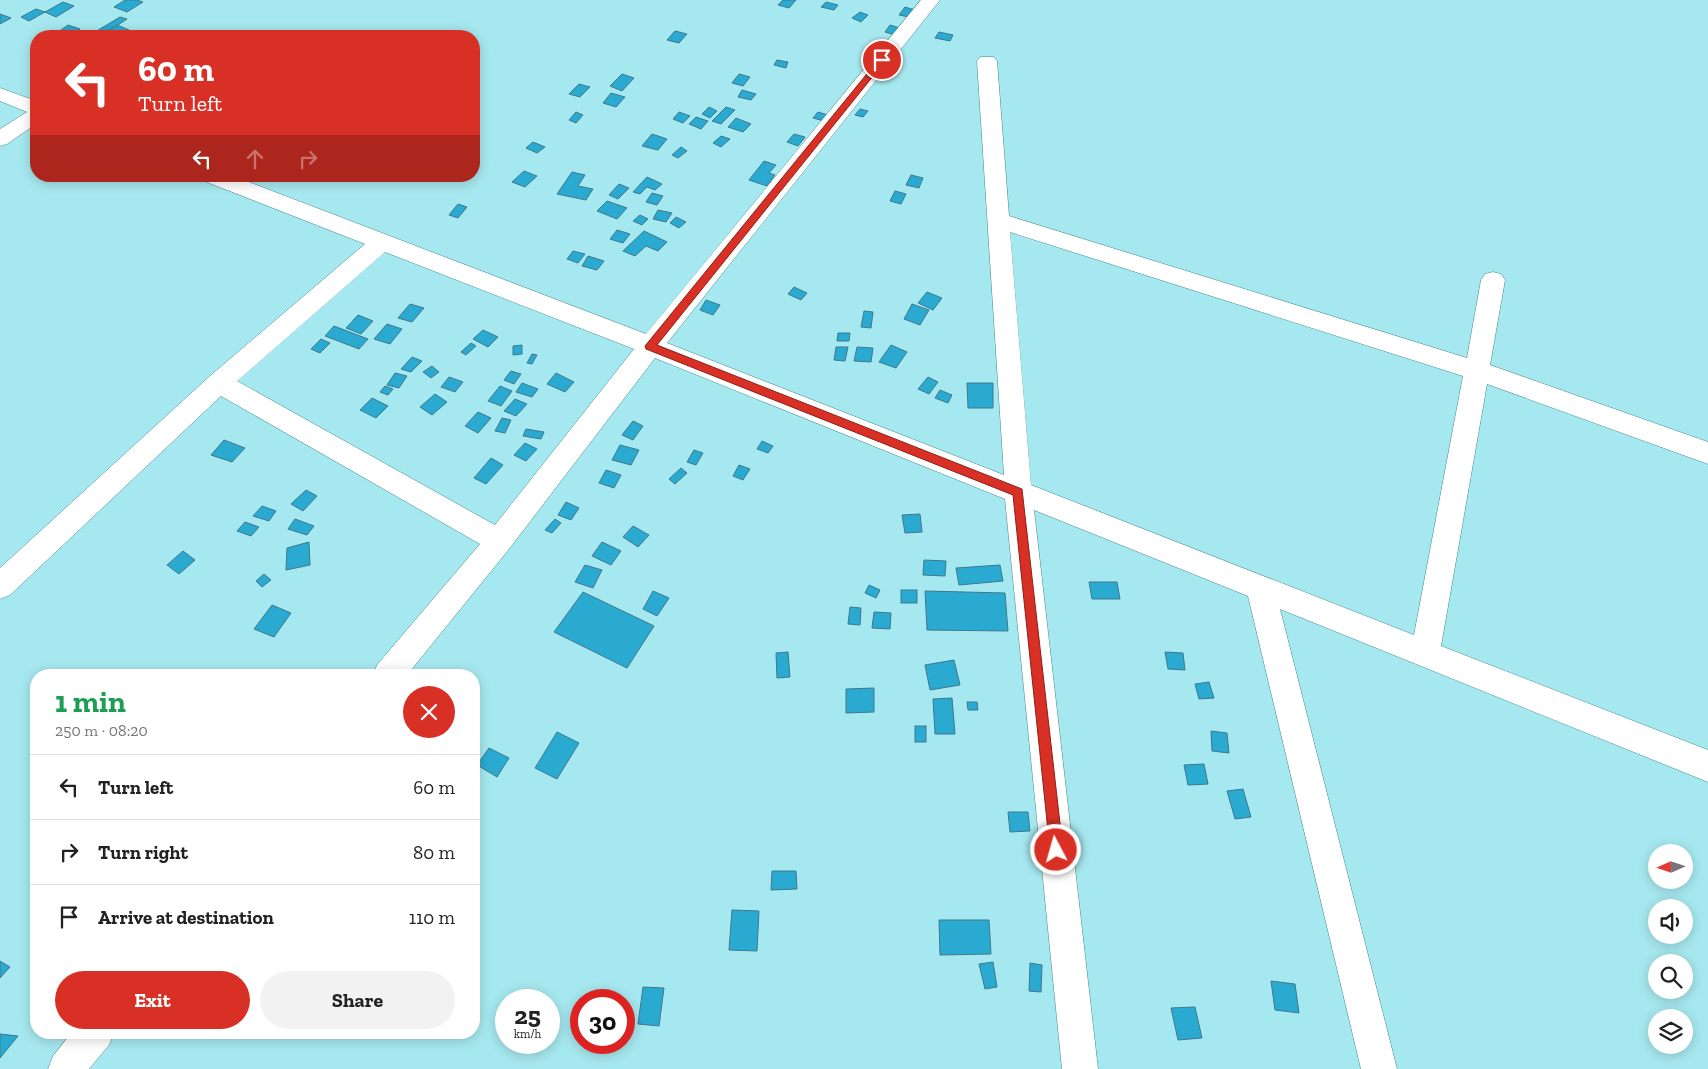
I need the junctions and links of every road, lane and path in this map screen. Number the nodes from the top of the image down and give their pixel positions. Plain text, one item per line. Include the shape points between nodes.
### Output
1 (931, 0) edge
2 (987, 61) dead end
3 (0, 94) edge
4 (30, 106) edge
5 (30, 119) edge
6 (0, 139) edge
7 (227, 182) edge
8 (998, 220) junction
9 (382, 242) junction
10 (1493, 280) dead end
11 (650, 346) junction
12 (1476, 370) junction
13 (219, 383) junction
14 (1708, 453) edge
15 (1018, 492) junction
16 (499, 540) junction
17 (0, 586) edge
18 (1260, 588) junction
19 (1424, 654) junction
20 (393, 669) edge
21 (1708, 766) edge
22 (90, 1039) edge
23 (66, 1069) edge
24 (1080, 1069) edge
25 (1379, 1069) edge

1 - 11 street
2 - 8 street
3 - 4 street
5 - 6 street
7 - 9 street
8 - 12 street
8 - 15 street
9 - 11 street
9 - 13 street
10 - 12 street
11 - 15 street
11 - 16 street
12 - 14 street
12 - 19 street
13 - 16 street
13 - 17 street
15 - 18 street
15 - 24 street
16 - 20 street
18 - 19 street
18 - 25 street
19 - 21 street
22 - 23 street

